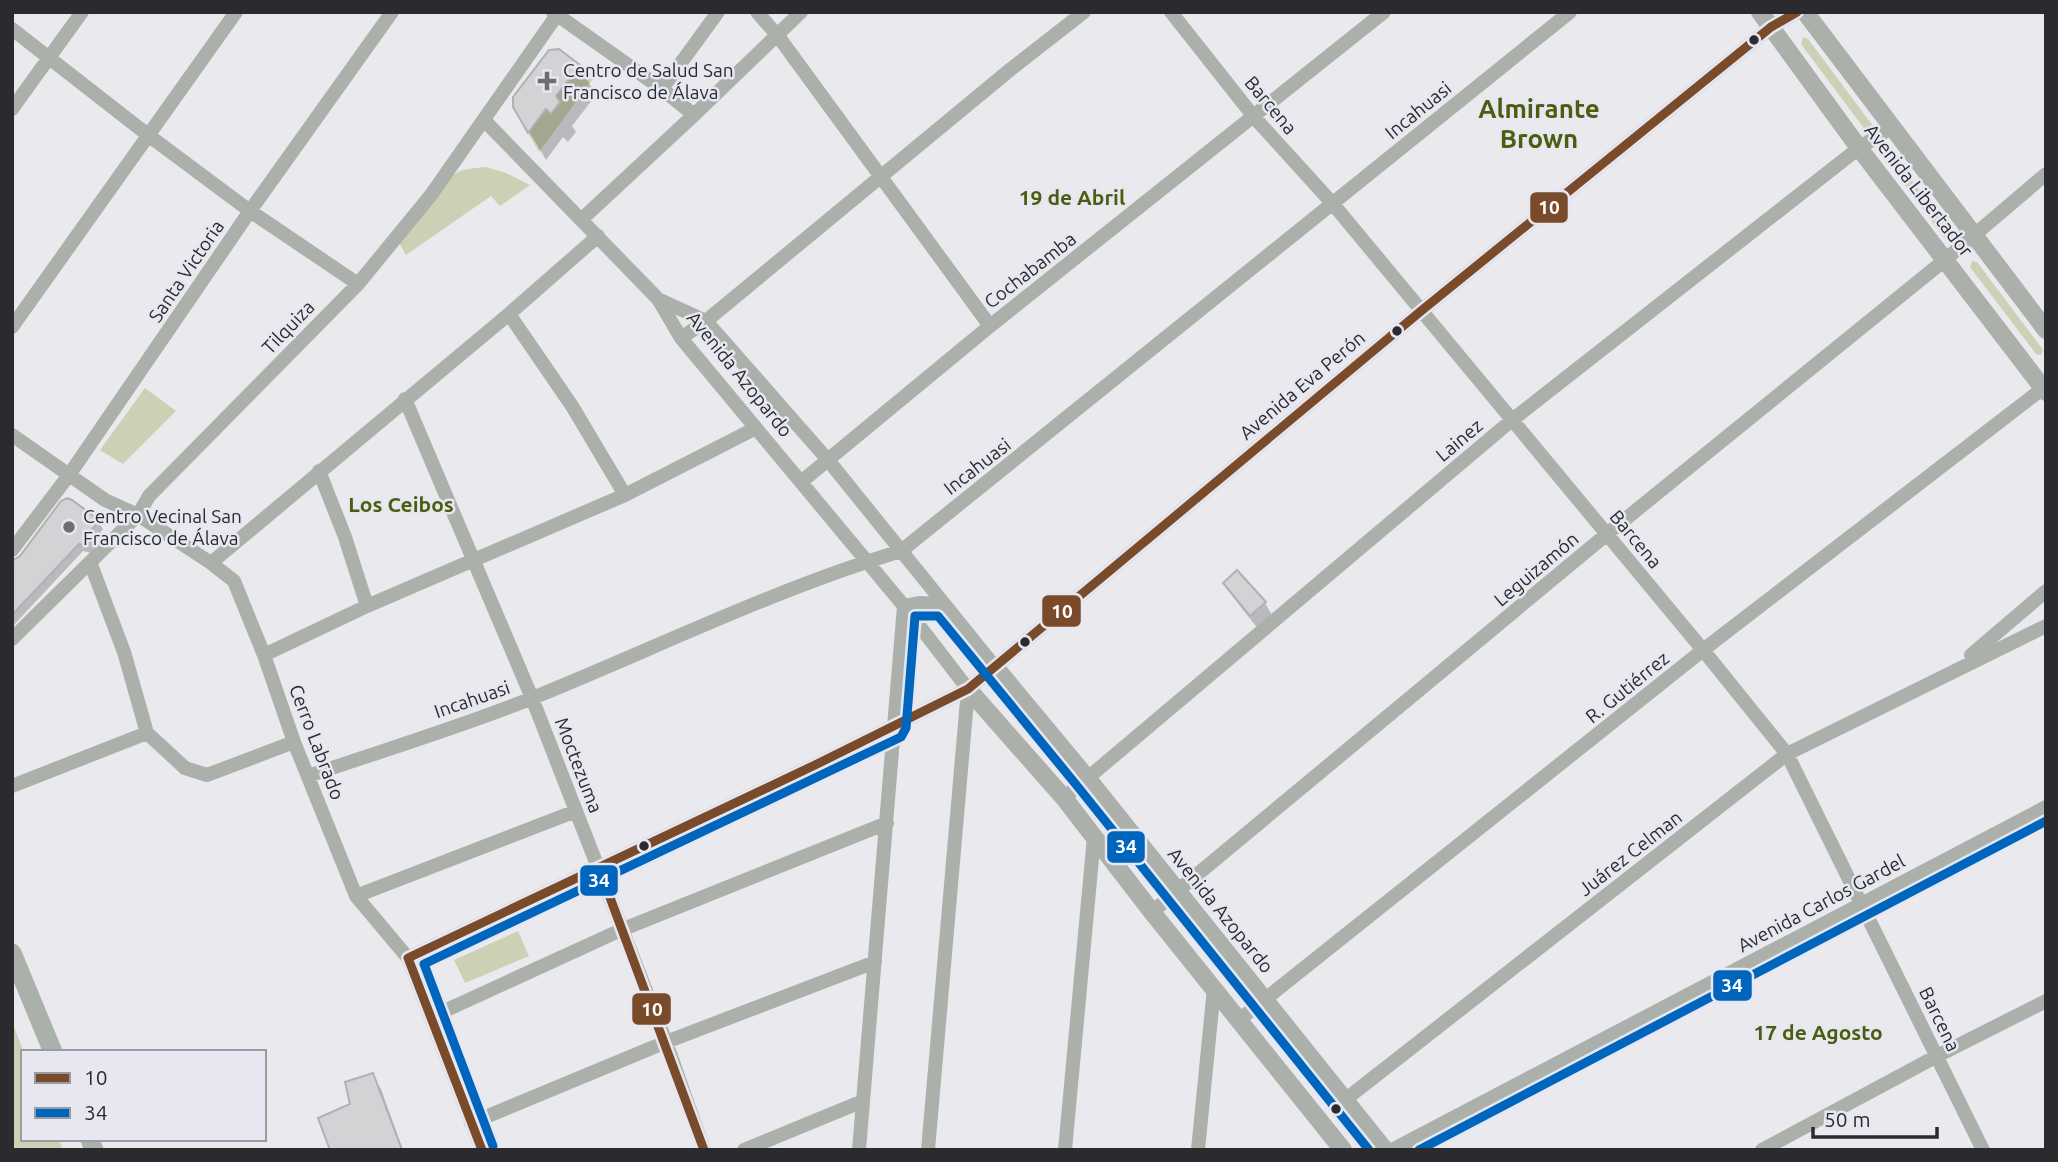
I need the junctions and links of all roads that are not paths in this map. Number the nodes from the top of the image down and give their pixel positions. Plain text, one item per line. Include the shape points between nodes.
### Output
1 (82, 12) edge
2 (236, 12) edge
3 (391, 12) edge
4 (718, 12) edge
5 (757, 12) edge
6 (801, 12) edge
7 (1084, 12) edge
8 (1171, 12) edge
9 (1384, 12) edge
10 (1570, 12) edge
11 (1760, 12) edge
12 (1797, 12) edge
13 (1805, 12) edge
14 (556, 13) edge
15 (1771, 27) junction
16 (12, 29) edge
17 (778, 36) junction
18 (49, 57) junction
19 (662, 89) junction
20 (12, 109) edge
21 (694, 115) junction
22 (1254, 117) junction
23 (484, 120) junction
24 (1892, 127) junction
25 (148, 135) junction
26 (1859, 148) junction
27 (2046, 174) edge
28 (881, 179) junction
29 (1333, 204) junction
30 (250, 211) junction
31 (582, 219) junction
32 (598, 236) junction
33 (1975, 236) junction
34 (1946, 259) junction
35 (358, 284) junction
36 (658, 299) junction
37 (1421, 311) junction
38 (509, 314) junction
39 (706, 321) junction
40 (990, 326) junction
41 (12, 327) edge
42 (2046, 330) edge
43 (681, 338) junction
44 (2045, 389) edge
45 (405, 399) junction
46 (1512, 420) junction
47 (756, 428) junction
48 (12, 435) edge
49 (828, 460) junction
50 (319, 471) junction
51 (69, 475) junction
52 (801, 482) junction
53 (625, 495) junction
54 (138, 515) junction
55 (1607, 534) junction
56 (12, 550) edge
57 (901, 551) junction
58 (473, 561) junction
59 (90, 562) junction
60 (867, 562) junction
61 (211, 563) junction
62 (2046, 591) edge
63 (944, 604) junction
64 (367, 606) junction
65 (904, 606) junction
66 (2046, 625) edge
67 (12, 639) edge
68 (1703, 650) junction
69 (264, 655) junction
70 (995, 667) junction
71 (1958, 668) junction
72 (968, 689) junction
73 (532, 698) junction
74 (894, 727) junction
75 (148, 733) junction
76 (294, 742) junction
77 (1787, 754) junction
78 (308, 776) junction
79 (1088, 779) junction
80 (12, 786) edge
81 (1064, 798) junction
82 (2046, 807) edge
83 (576, 811) junction
84 (887, 823) junction
85 (1094, 837) junction
86 (599, 868) junction
87 (1179, 892) junction
88 (356, 896) junction
89 (1861, 903) junction
90 (1152, 912) junction
91 (621, 930) junction
92 (12, 953) edge
93 (408, 958) junction
94 (875, 962) junction
95 (1214, 988) junction
96 (1265, 999) junction
97 (2046, 1001) edge
98 (431, 1017) junction
99 (1239, 1020) junction
100 (666, 1042) junction
101 (52, 1050) edge
102 (1937, 1056) junction
103 (1346, 1099) junction
104 (863, 1101) junction
105 (471, 1123) junction
106 (1337, 1147) edge
107 (482, 1150) edge
108 (704, 1150) edge
109 (744, 1150) edge
110 (859, 1150) edge
111 (928, 1150) edge
112 (1065, 1150) edge
113 (1198, 1150) edge
114 (1385, 1150) edge
115 (1392, 1150) edge
116 (1762, 1150) edge
117 (1983, 1150) edge

1 - 18 street
2 - 25 street
3 - 30 street, Santa Victoria
4 - 19 street
5 - 17 street
6 - 17 street
7 - 28 street
8 - 22 street, Barcena
9 - 22 street, Cochabamba
10 - 29 street, Incahuasi
11 - 15 street, Avenida Libertador
12 - 15 street, Avenida Eva Perón
13 - 24 street, Avenida Libertador
14 - 19 street
14 - 23 street, Tilquiza
15 - 26 street, Avenida Libertador
15 - 37 street, Avenida Eva Perón
16 - 18 street
17 - 21 street
17 - 28 street
18 - 20 street
18 - 25 street
19 - 21 street
21 - 31 street
22 - 29 street, Barcena
22 - 40 street, Cochabamba
23 - 31 street
23 - 35 street, Tilquiza via 431,195
24 - 26 street, Lainez
24 - 33 street, Avenida Libertador
25 - 30 street
25 - 41 street
26 - 34 street, Avenida Libertador
26 - 46 street, Lainez
27 - 33 street, Leguizamón
28 - 39 street
28 - 40 street
29 - 37 street, Barcena
29 - 57 street, Incahuasi
30 - 35 street
30 - 51 street, Santa Victoria
31 - 32 street
32 - 36 street
32 - 38 street
33 - 34 street, Leguizamón
33 - 42 street, Avenida Libertador
34 - 44 street, Avenida Libertador
34 - 55 street, Leguizamón
35 - 54 street, Tilquiza via 149,496
36 - 39 street, Avenida Azopardo
36 - 43 street, Avenida Azopardo
37 - 46 street, Barcena
37 - 70 street, Avenida Eva Perón
38 - 45 street
38 - 53 street
39 - 43 street
39 - 49 street, Avenida Azopardo
40 - 49 street, Cochabamba
43 - 47 street, Avenida Azopardo
44 - 68 street, R. Gutiérrez
45 - 50 street
45 - 58 street, Moctezuma
46 - 55 street, Barcena
46 - 79 street, Lainez
47 - 52 street, Avenida Azopardo
47 - 53 street
48 - 51 street, Cerro Labrado
49 - 52 street, Cochabamba
49 - 57 street, Avenida Azopardo
50 - 61 street
50 - 64 street
51 - 54 street, Cerro Labrado via 105,500
51 - 56 street, Santa Victoria
52 - 60 street, Avenida Azopardo
53 - 58 street
54 - 59 street, Tilquiza
54 - 61 street, Cerro Labrado
55 - 68 street, Barcena
55 - 87 street, Leguizamón
57 - 60 street, Incahuasi
57 - 63 street, Avenida Azopardo
58 - 64 street
58 - 73 street, Moctezuma
59 - 67 street, Tilquiza
59 - 75 street
60 - 65 street, Avenida Azopardo
60 - 73 street, Incahuasi
61 - 69 street, Cerro Labrado via 234,581
62 - 71 street, Juárez Celman
63 - 65 street
63 - 70 street, Avenida Azopardo
64 - 69 street
65 - 72 street, Avenida Azopardo
65 - 74 street
66 - 71 street, Juárez Celman
68 - 77 street, Barcena
68 - 96 street, R. Gutiérrez
69 - 76 street, Cerro Labrado
70 - 72 street, Avenida Eva Perón
70 - 79 street, Avenida Azopardo
71 - 77 street, Juárez Celman
72 - 74 street, Avenida Eva Perón
72 - 81 street, Avenida Azopardo
72 - 111 street
73 - 78 street, Incahuasi
73 - 83 street, Moctezuma
74 - 84 street
74 - 86 street, Avenida Eva Perón
75 - 76 street via 185,768 207,775
75 - 80 street
76 - 78 street, Cerro Labrado
77 - 89 street, Barcena
77 - 103 street, Juárez Celman
78 - 88 street, Cerro Labrado
79 - 81 street, Lainez
79 - 87 street, Avenida Azopardo
81 - 85 street, Avenida Azopardo
82 - 89 street, Avenida Carlos Gardel
83 - 86 street, Moctezuma
83 - 88 street
84 - 91 street
84 - 94 street
85 - 90 street, Avenida Azopardo
85 - 112 street
86 - 91 street, Moctezuma
86 - 93 street, Avenida Eva Perón
87 - 90 street, Leguizamón
87 - 96 street, Avenida Azopardo
88 - 93 street, Cerro Labrado
89 - 102 street, Barcena
89 - 115 street, Avenida Carlos Gardel
90 - 95 street, Avenida Azopardo
91 - 98 street
91 - 100 street, Moctezuma
92 - 101 main road
93 - 98 street, Cerro Labrado
94 - 100 street
94 - 104 street
95 - 99 street, Avenida Azopardo
95 - 113 street
96 - 99 street, R. Gutiérrez
96 - 103 street, Avenida Azopardo
97 - 102 street
98 - 105 street, Cerro Labrado
99 - 106 street, Avenida Azopardo
100 - 105 street
100 - 108 street, Moctezuma
102 - 116 street
102 - 117 street, Barcena
103 - 114 street, Avenida Azopardo
104 - 109 street
104 - 110 street
105 - 107 street, Cerro Labrado

